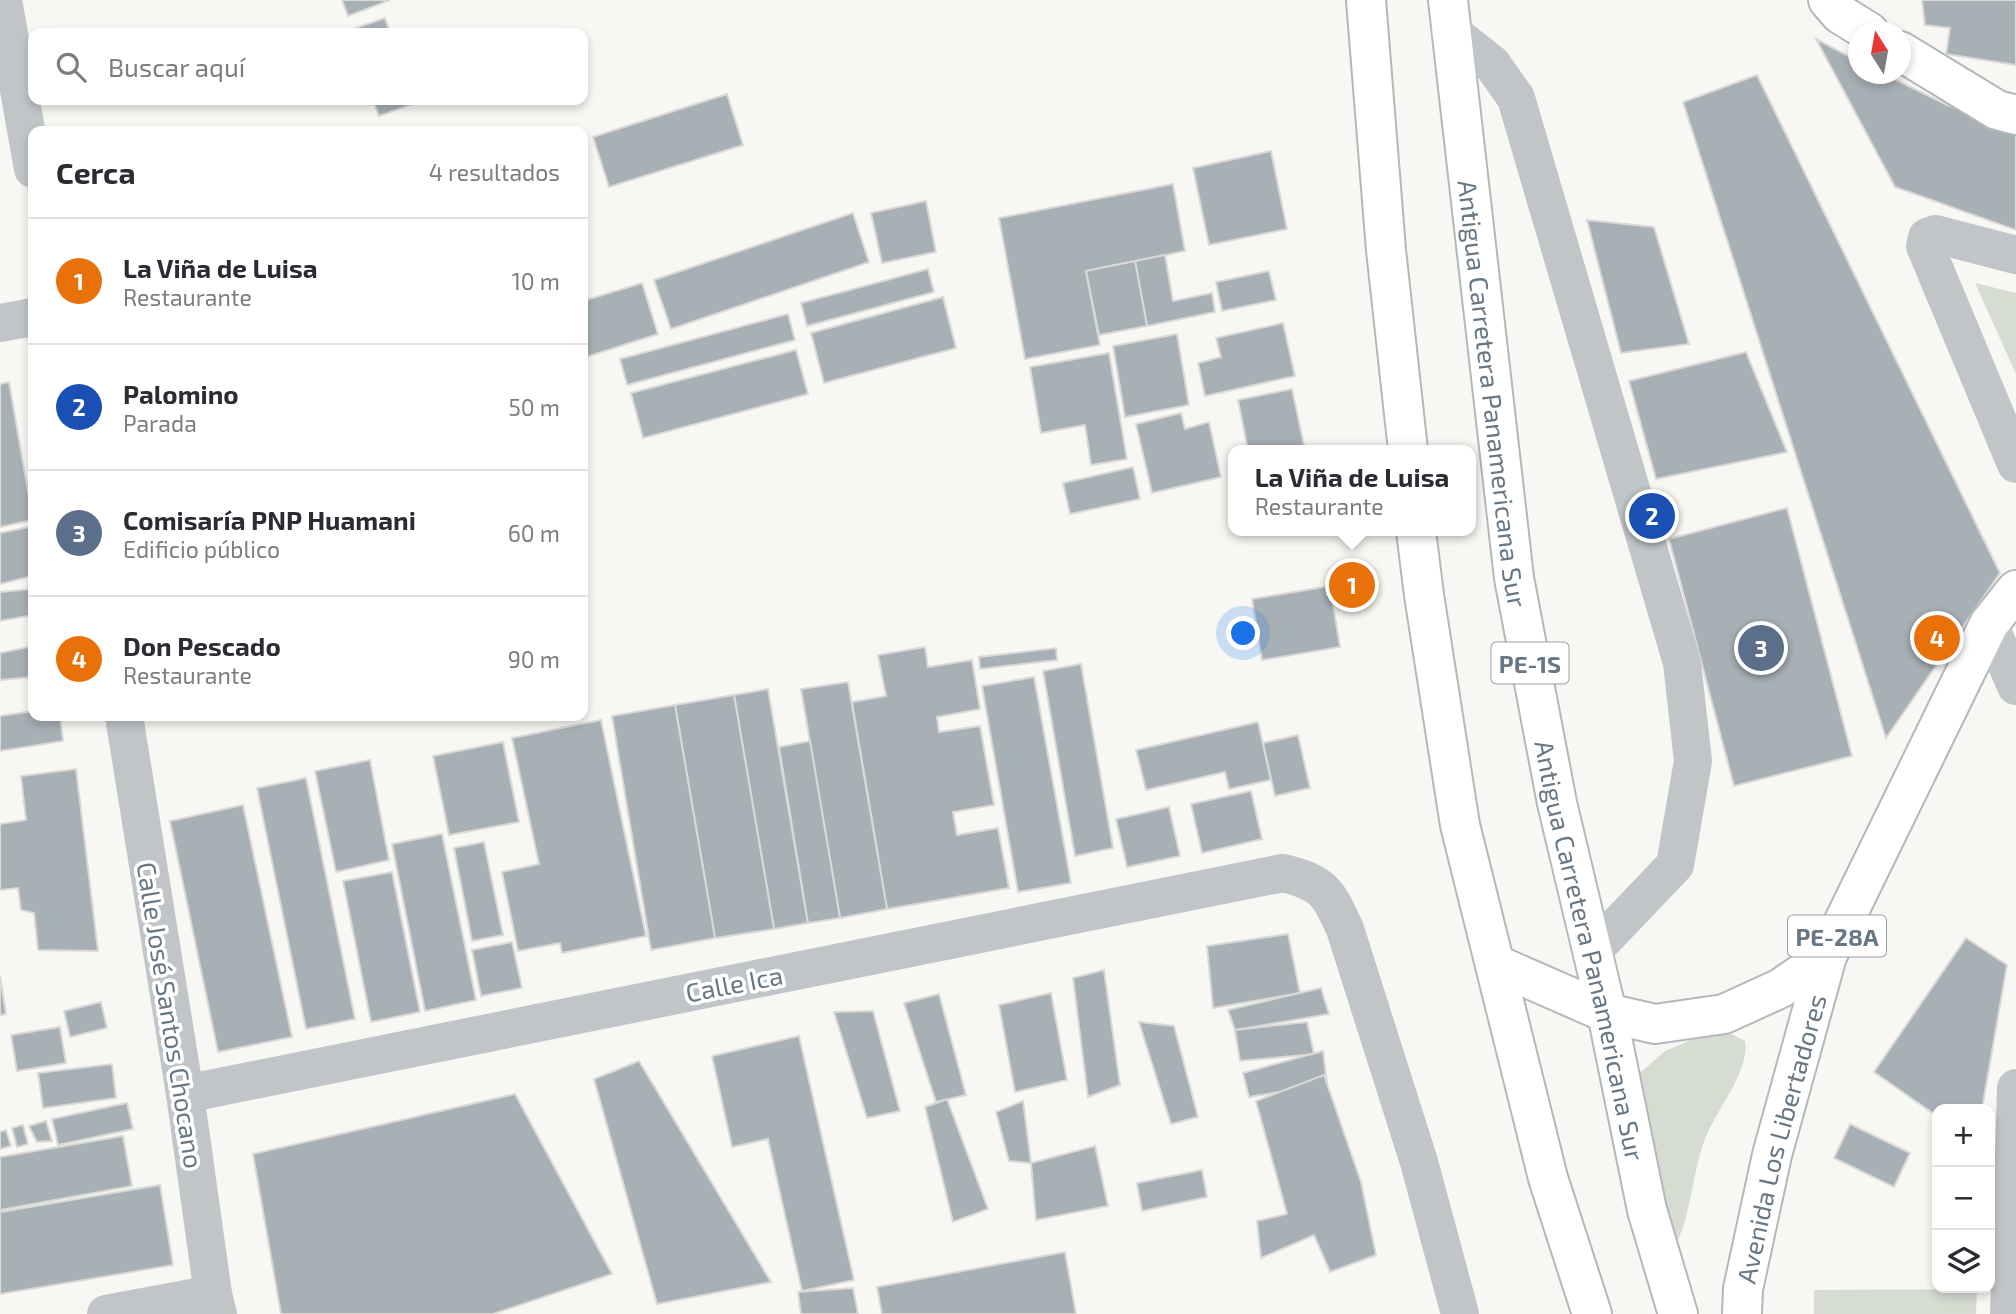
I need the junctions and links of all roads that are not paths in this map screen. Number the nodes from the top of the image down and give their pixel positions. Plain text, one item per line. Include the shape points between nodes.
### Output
1 (3, 0) edge
2 (1366, 0) edge
3 (1828, 0) edge
4 (1449, 16) edge
5 (1851, 21) edge
6 (1911, 58) edge
7 (2016, 115) edge
8 (28, 141) edge
9 (2016, 255) edge
10 (28, 318) edge
11 (0, 323) edge
12 (1407, 445) edge
13 (2016, 464) edge
14 (1417, 536) edge
15 (2016, 590) edge
16 (1990, 624) junction
17 (2016, 686) edge
18 (125, 721) edge
19 (1592, 951) junction
20 (1827, 956) junction
21 (1495, 964) junction
22 (1606, 1013) junction
23 (2016, 1088) edge
24 (185, 1094) junction
25 (216, 1304) edge
26 (106, 1314) edge
27 (1460, 1314) edge
28 (1592, 1314) edge
29 (1678, 1314) edge
30 (1742, 1314) edge
31 (2009, 1314) edge

1 - 8 street
2 - 12 highway
3 - 5 highway
4 - 19 highway, Antigua Carretera Panamericana Sur / PE-1S via 1514,578 1557,803
4 - 19 street via 1516,98 1682,663 1693,761 1675,865
6 - 7 highway via 1997,110
9 - 13 street via 1935,234 1927,237 1925,246
10 - 11 street
14 - 21 highway via 1460,825
15 - 16 highway, Avenida Los Libertadores / PE-28A
16 - 17 street
16 - 20 highway, Avenida Los Libertadores / PE-28A
18 - 24 street, Calle José Santos Chocano
19 - 22 highway, Antigua Carretera Panamericana Sur / PE-1S
20 - 22 highway, PE-28A via 1781,988 1724,1014 1655,1024
20 - 30 highway, Avenida Los Libertadores / PE-28A via 1772,1155 1743,1289
21 - 22 highway, PE-28A
21 - 28 highway via 1548,1178
22 - 29 highway, Antigua Carretera Panamericana Sur / PE-1S via 1647,1210
23 - 31 street
24 - 25 street, Calle José Santos Chocano
24 - 27 street, Calle Ica via 1283,873 1308,879 1331,897 1345,929 1419,1161
25 - 26 street

